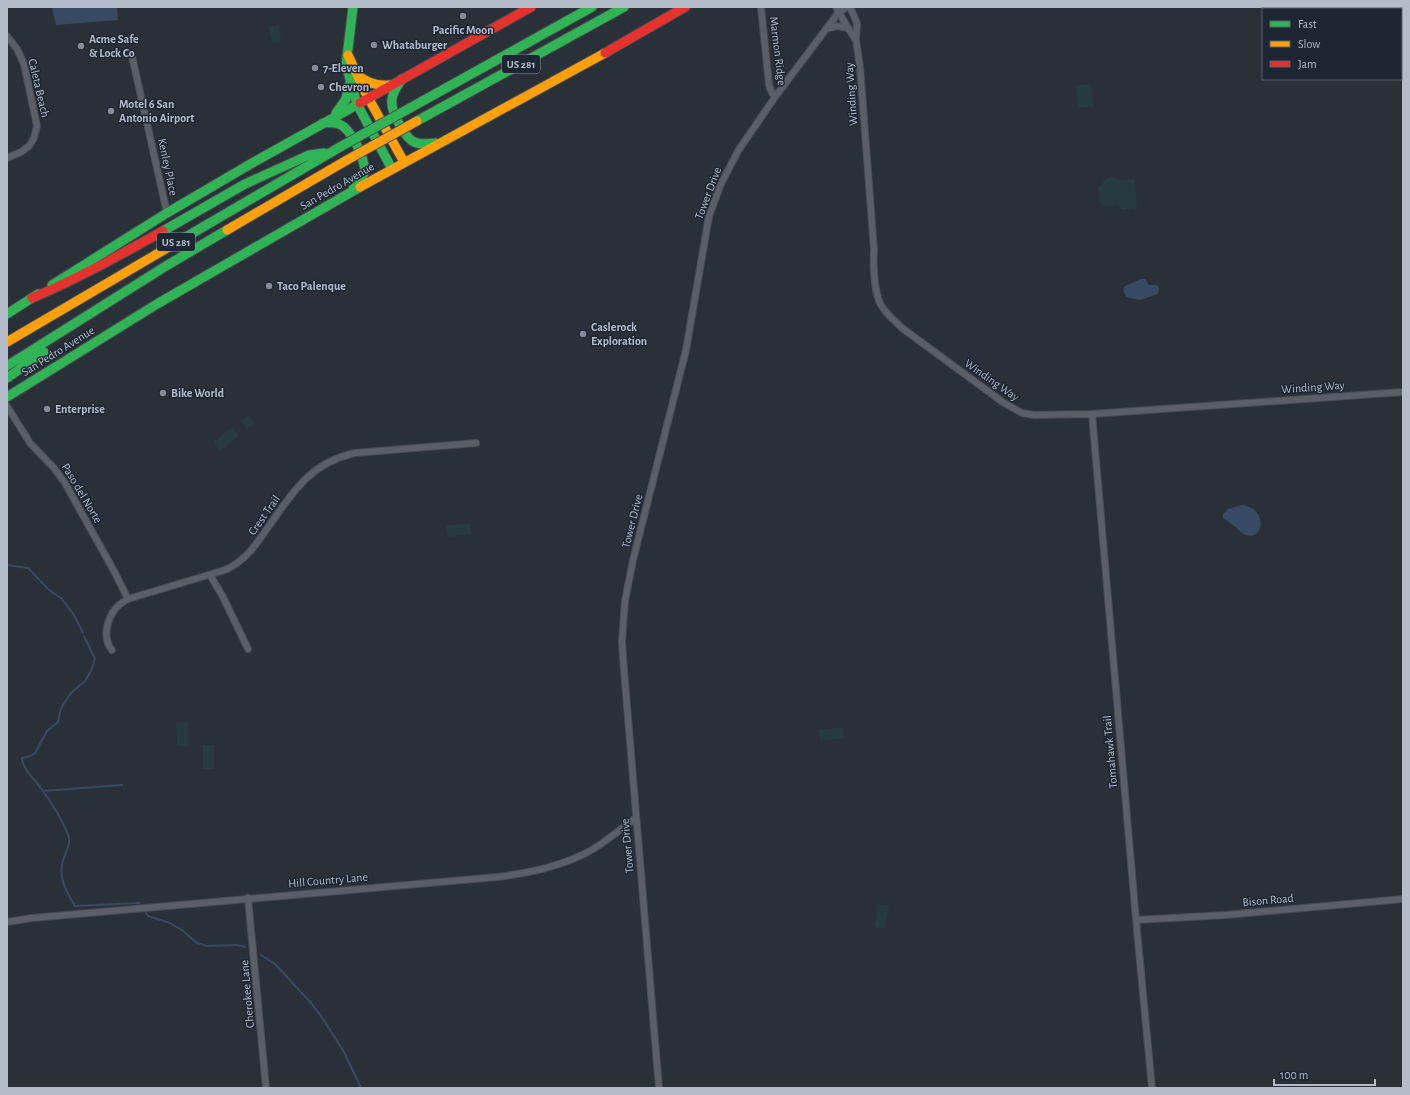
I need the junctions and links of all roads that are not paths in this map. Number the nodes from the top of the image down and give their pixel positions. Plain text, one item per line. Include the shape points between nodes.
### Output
1 (353, 7) edge
2 (531, 7) edge
3 (592, 7) edge
4 (624, 7) edge
5 (685, 7) edge
6 (761, 7) edge
7 (847, 7) edge
8 (850, 7) edge
9 (838, 9) edge
10 (848, 28) junction
11 (826, 29) junction
12 (7, 36) edge
13 (856, 40) junction
14 (348, 55) junction
15 (132, 56) dead end
16 (355, 71) junction
17 (403, 78) junction
18 (349, 82) junction
19 (389, 85) junction
20 (775, 97) junction
21 (368, 98) junction
22 (357, 104) junction
23 (326, 121) junction
24 (441, 142) junction
25 (331, 152) junction
26 (7, 158) edge
27 (404, 162) junction
28 (392, 169) junction
29 (350, 193) junction
30 (167, 213) junction
31 (166, 266) junction
32 (32, 298) junction
33 (7, 314) edge
34 (7, 342) edge
35 (7, 366) edge
36 (7, 378) edge
37 (1403, 392) edge
38 (7, 397) edge
39 (7, 406) edge
40 (1092, 414) junction
41 (476, 443) dead end
42 (210, 575) junction
43 (128, 599) junction
44 (248, 649) dead end
45 (112, 650) dead end
46 (636, 818) junction
47 (248, 898) junction
48 (1403, 899) edge
49 (1136, 920) junction
50 (7, 922) edge
51 (266, 1088) edge
52 (659, 1088) edge
53 (1152, 1088) edge

1 - 14 main road
2 - 17 main road
3 - 25 main road, US 281, bridge
4 - 31 main road, US 281, bridge via 347,160
5 - 24 main road, San Pedro Avenue
6 - 20 street, Marmon Ridge via 769,85
7 - 9 street, Tower Drive
8 - 13 street, Winding Way via 857,24
9 - 10 street, Winding Way
9 - 11 street, Tower Drive
10 - 11 street via 837,26
10 - 13 street, Winding Way
11 - 20 street, Tower Drive
12 - 26 street, Caleta Beach via 24,64 37,126 29,146
13 - 40 street, Winding Way via 873,261 881,305 902,328 1004,403 1022,413
14 - 16 main road
14 - 18 main road via 346,65
15 - 30 street, Kenley Place
16 - 19 main road via 371,84
16 - 21 main road
17 - 19 main road
17 - 24 main road via 394,92 392,104 407,135 419,144
18 - 22 main road
18 - 23 main road via 346,99 338,111
19 - 21 main road
20 - 46 street, Tower Drive via 738,151 720,186 709,216 686,350 624,601 622,641
21 - 22 main road
21 - 27 main road
22 - 23 main road
22 - 28 main road
23 - 29 main road via 345,128 364,162 363,176
23 - 30 main road
24 - 27 main road, San Pedro Avenue
25 - 32 main road via 309,155 245,184 121,255
25 - 34 main road, US 281
27 - 28 main road, San Pedro Avenue
28 - 29 main road, San Pedro Avenue
29 - 38 main road, San Pedro Avenue via 157,304
30 - 32 main road
31 - 35 main road, US 281
31 - 36 main road
32 - 33 main road
37 - 40 street, Winding Way
39 - 43 street, Paso del Norte via 30,443 54,468 65,484
40 - 49 street, Tomahawk Trail
41 - 42 street, Crest Trail via 355,454 327,462 304,479 249,554 231,567
42 - 43 street, Crest Trail
42 - 44 street
43 - 45 street, Crest Trail via 113,612 109,623 107,643
46 - 47 street, Hill Country Lane via 589,852 541,870 497,877
46 - 52 street, Tower Drive
47 - 50 street, Hill Country Lane
47 - 51 street, Cherokee Lane
48 - 49 street, Bison Road via 1226,915
49 - 53 street, Tomahawk Trail

